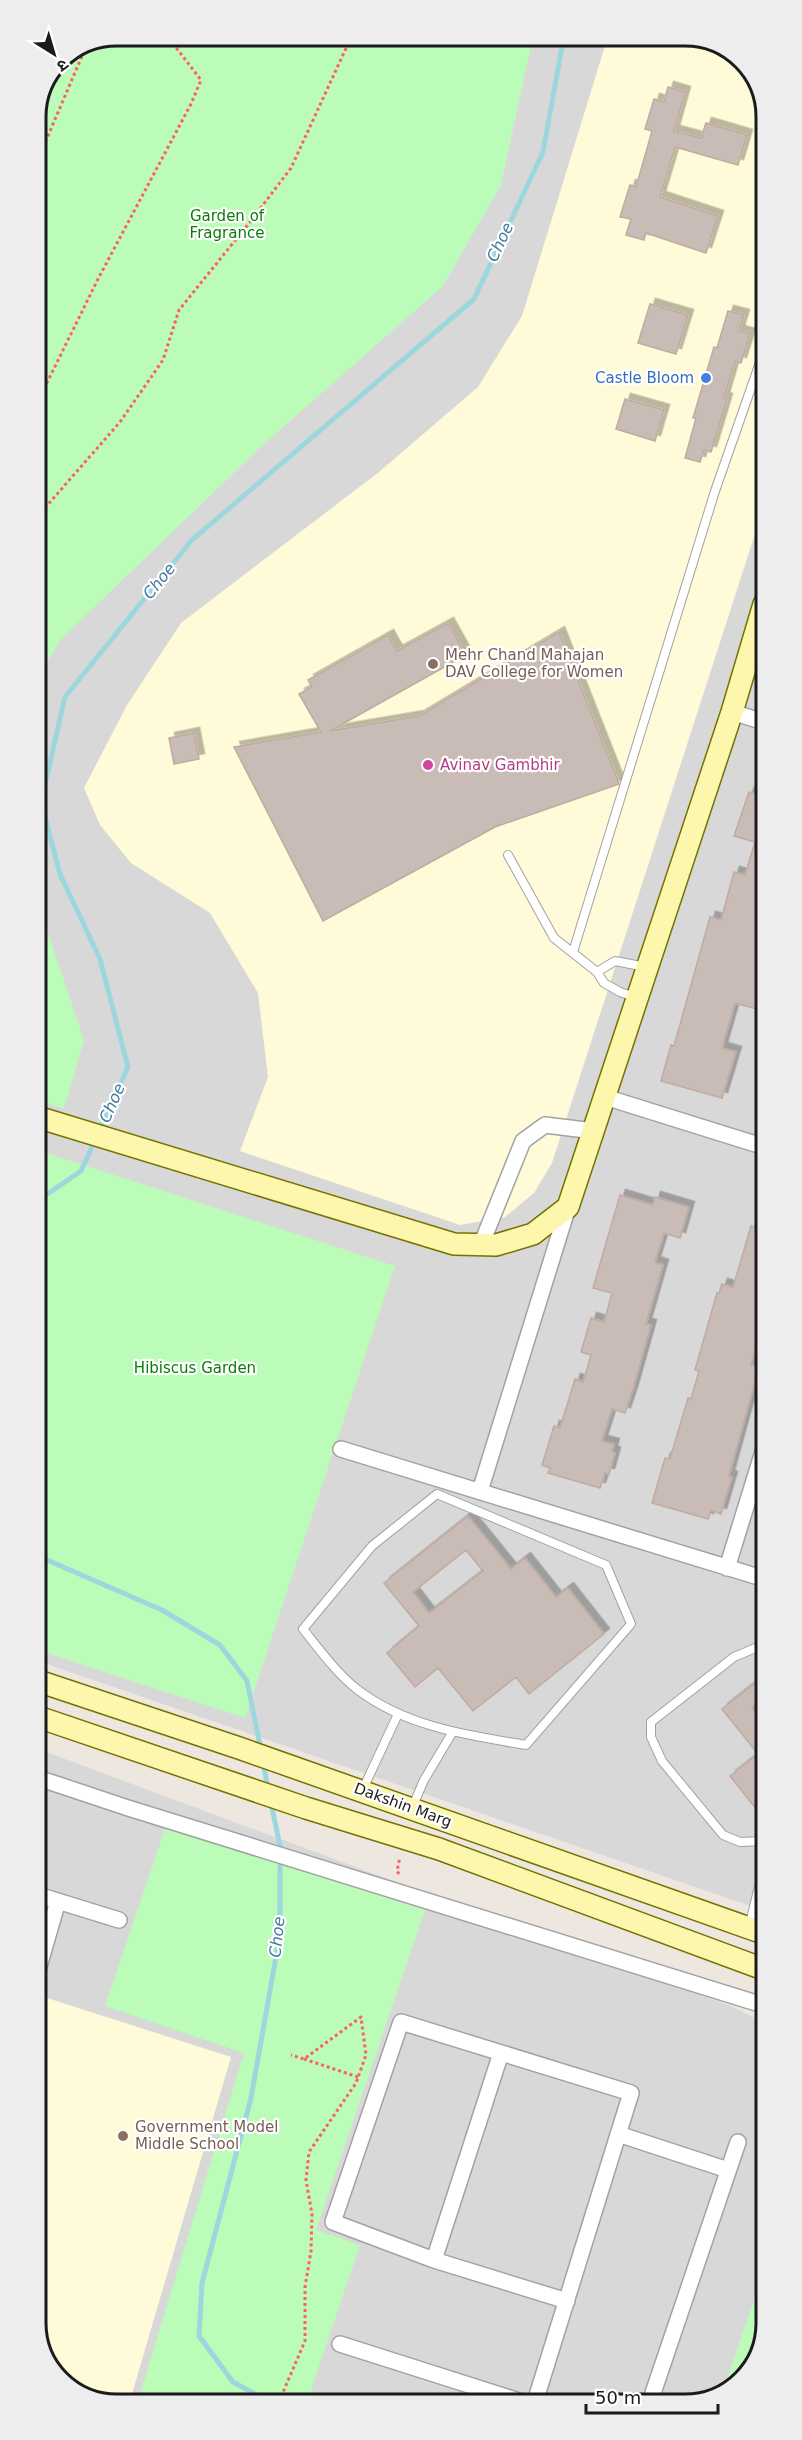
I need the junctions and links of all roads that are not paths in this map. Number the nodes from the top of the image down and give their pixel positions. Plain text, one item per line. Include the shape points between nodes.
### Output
1 (756, 374) edge
2 (756, 631) edge
3 (732, 712) junction
4 (756, 720) edge
5 (508, 855) dead end
6 (573, 952) junction
7 (648, 968) junction
8 (597, 972) junction
9 (638, 998) junction
10 (605, 1097) junction
11 (46, 1120) edge
12 (594, 1131) junction
13 (756, 1144) edge
14 (568, 1207) junction
15 (482, 1245) junction
16 (341, 1449) dead end
17 (756, 1474) edge
18 (480, 1491) junction
19 (727, 1568) junction
20 (756, 1576) edge
21 (756, 1648) edge
22 (46, 1684) edge
23 (398, 1714) junction
24 (46, 1720) edge
25 (452, 1733) junction
26 (46, 1781) edge
27 (362, 1791) junction
28 (412, 1809) junction
29 (756, 1841) edge
30 (46, 1897) edge
31 (58, 1901) junction
32 (119, 1920) dead end
33 (756, 1932) edge
34 (46, 1942) edge
35 (756, 1966) edge
36 (756, 2003) edge
37 (501, 2053) junction
38 (618, 2134) junction
39 (738, 2142) dead end
40 (728, 2170) junction
41 (435, 2260) junction
42 (567, 2301) junction
43 (340, 2344) dead end
44 (496, 2394) edge
45 (538, 2394) edge
46 (653, 2394) edge

1 - 6 lane via 715,490
2 - 3 main road
3 - 4 street
3 - 7 main road
5 - 6 lane via 554,938
6 - 8 lane
7 - 8 lane via 615,961
7 - 9 main road
8 - 9 lane via 604,983
9 - 10 main road
10 - 12 main road
10 - 13 street
11 - 15 main road via 454,1244
12 - 14 main road
12 - 15 street via 545,1125 523,1141
14 - 15 main road via 533,1234
14 - 18 street
16 - 18 street
17 - 19 street
18 - 19 street
19 - 20 street
21 - 29 lane via 734,1657 651,1722 651,1737 662,1761 723,1835 740,1842
22 - 27 main road, Dakshin Marg
23 - 25 lane
23 - 25 lane via 357,1689 303,1629 372,1546 437,1494 606,1565 631,1624 526,1745
23 - 27 lane
24 - 35 main road, Dakshin Marg via 449,1853
25 - 28 lane
26 - 36 street
27 - 28 main road, Dakshin Marg
28 - 33 main road, Dakshin Marg
30 - 31 street
31 - 32 street
31 - 34 street
37 - 38 street via 631,2093
37 - 41 street
37 - 41 street via 401,2022 333,2222
38 - 40 street
38 - 42 street
39 - 40 street
40 - 46 street
41 - 42 street
42 - 45 street
43 - 44 street

